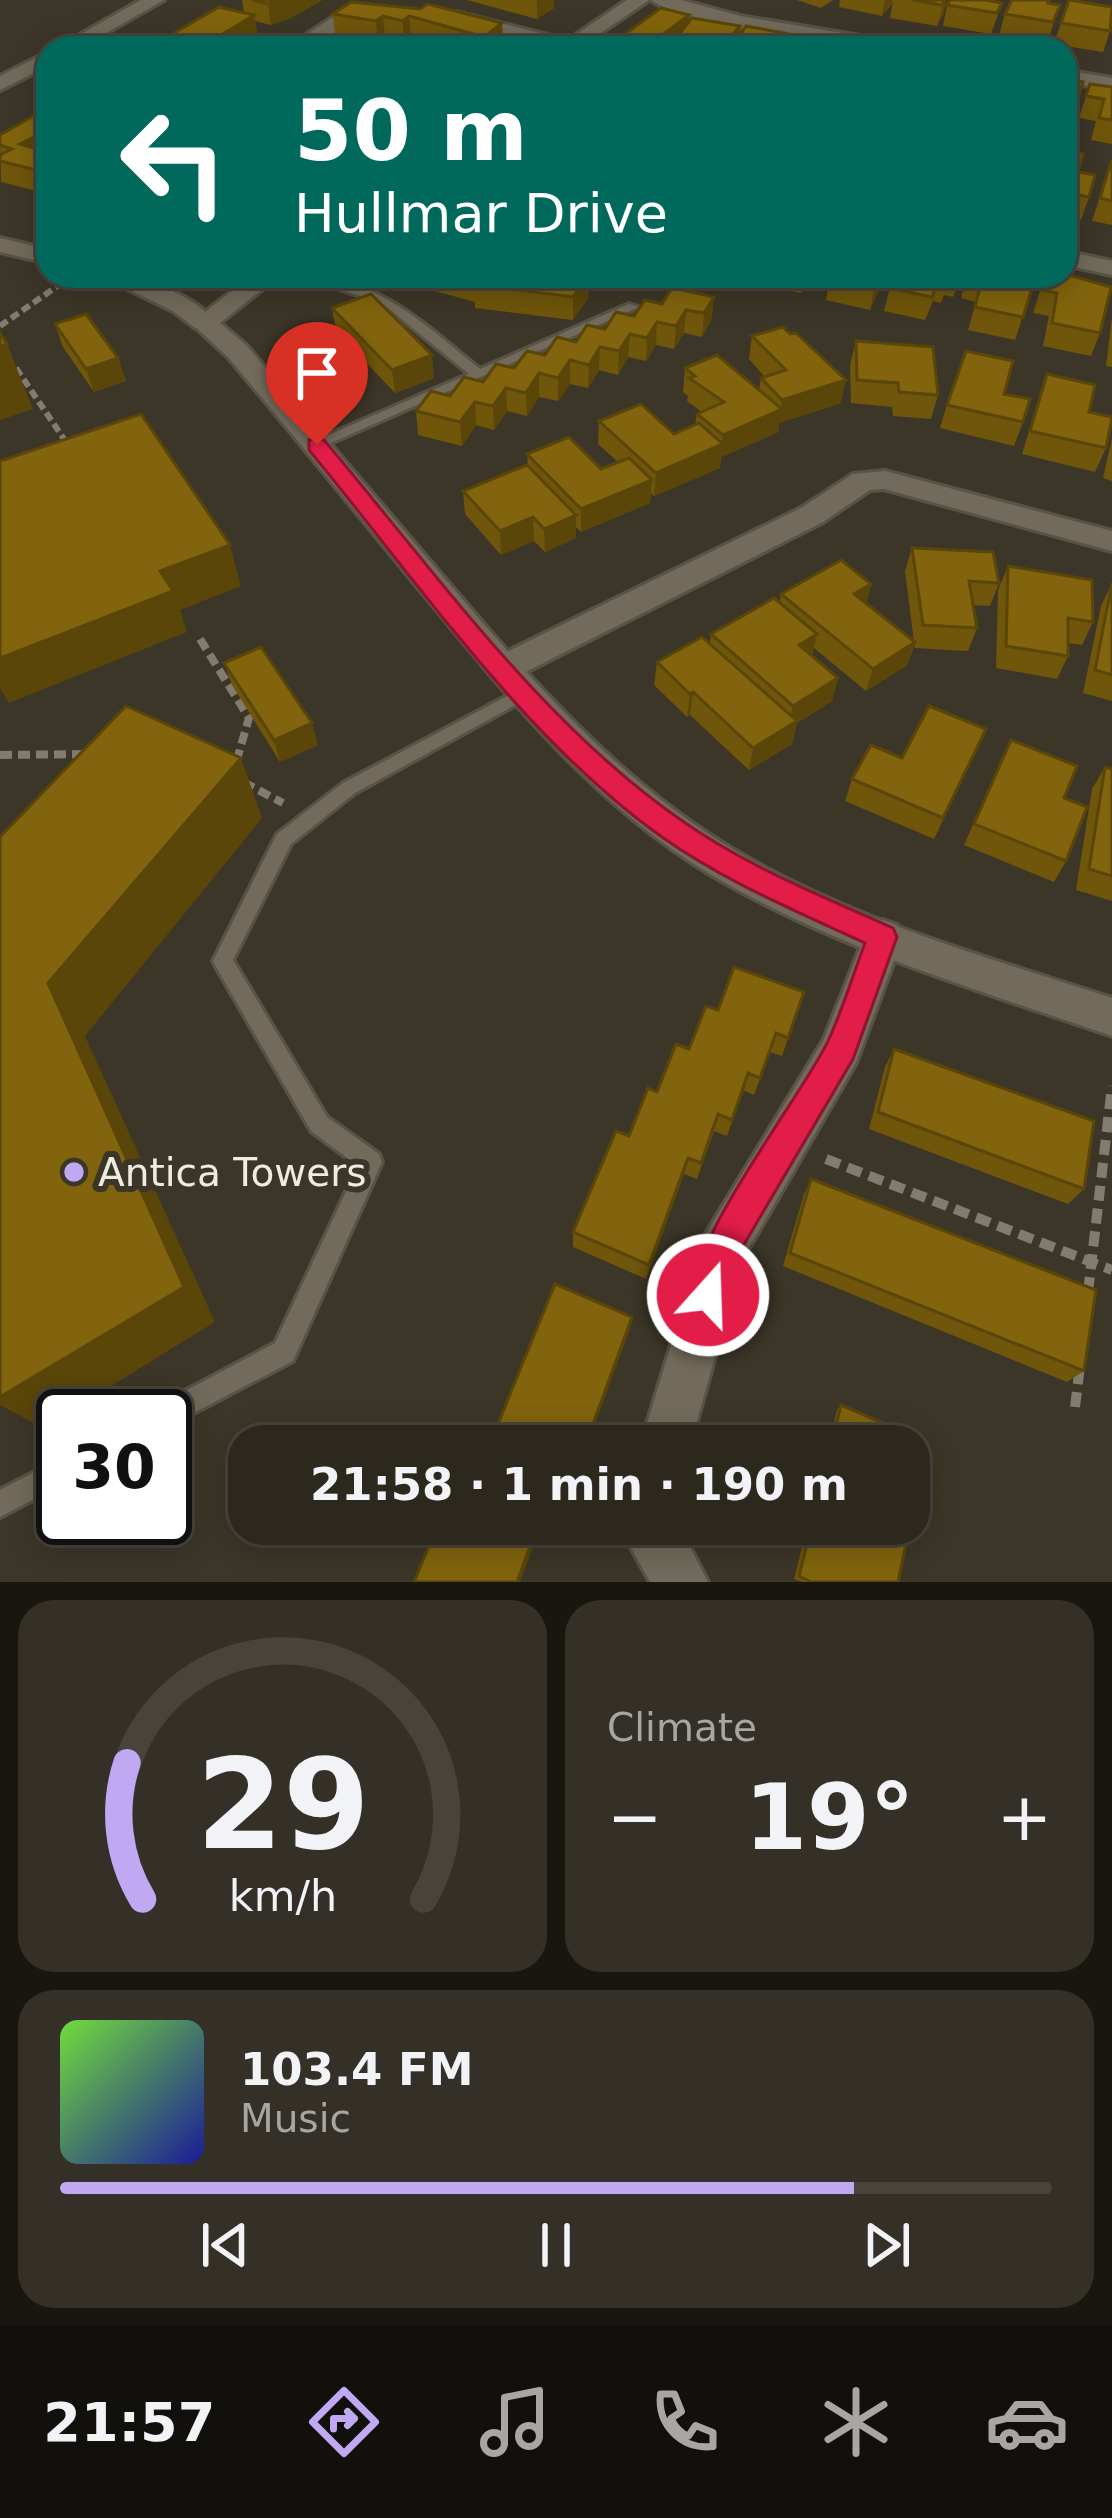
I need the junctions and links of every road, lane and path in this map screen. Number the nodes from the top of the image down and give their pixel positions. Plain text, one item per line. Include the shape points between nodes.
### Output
1 (155, 0) edge
2 (640, 0) edge
3 (660, 0) edge
4 (392, 15) edge
5 (432, 16) edge
6 (88, 36) edge
7 (317, 36) edge
8 (525, 36) edge
9 (584, 36) edge
10 (827, 36) edge
11 (36, 64) edge
12 (1077, 78) edge
13 (0, 84) edge
14 (1112, 84) edge
15 (0, 245) edge
16 (36, 253) edge
17 (1077, 261) edge
18 (1112, 268) edge
19 (55, 288) edge
20 (141, 288) edge
21 (251, 288) edge
22 (345, 288) edge
23 (633, 307) edge
24 (204, 323) junction
25 (0, 326) edge
26 (13, 364) dead end
27 (479, 375) junction
28 (317, 445) junction
29 (79, 461) edge
30 (1112, 541) edge
31 (200, 639) dead end
32 (514, 681) junction
33 (110, 753) edge
34 (0, 755) edge
35 (310, 819) junction
36 (883, 937) junction
37 (1112, 1017) edge
38 (1112, 1086) edge
39 (785, 1143) junction
40 (1092, 1262) junction
41 (1112, 1270) edge
42 (1087, 1303) edge
43 (1082, 1345) edge
44 (192, 1401) edge
45 (1075, 1407) dead end
46 (671, 1425) edge
47 (36, 1485) edge
48 (0, 1504) edge
49 (657, 1545) edge
50 (681, 1582) edge

1 - 6 street
2 - 9 street
3 - 10 street
4 - 7 street via 356,14
5 - 8 street
11 - 13 street
12 - 14 street
15 - 16 street
17 - 18 street
19 - 25 path
20 - 24 street
21 - 24 street
22 - 27 lane via 387,302
23 - 27 lane
24 - 28 street
26 - 29 path
27 - 28 lane
28 - 32 street
30 - 32 street via 885,480 863,481
31 - 35 path via 249,718 232,776
32 - 35 lane
32 - 36 street via 609,781 673,830
33 - 34 path
35 - 44 lane via 284,839 223,961 319,1124 371,1162 284,1352
36 - 37 street
36 - 39 street via 842,1049
38 - 40 path
39 - 40 path
39 - 46 street via 721,1251
40 - 41 path
40 - 42 path
43 - 45 path
47 - 48 lane
49 - 50 street

